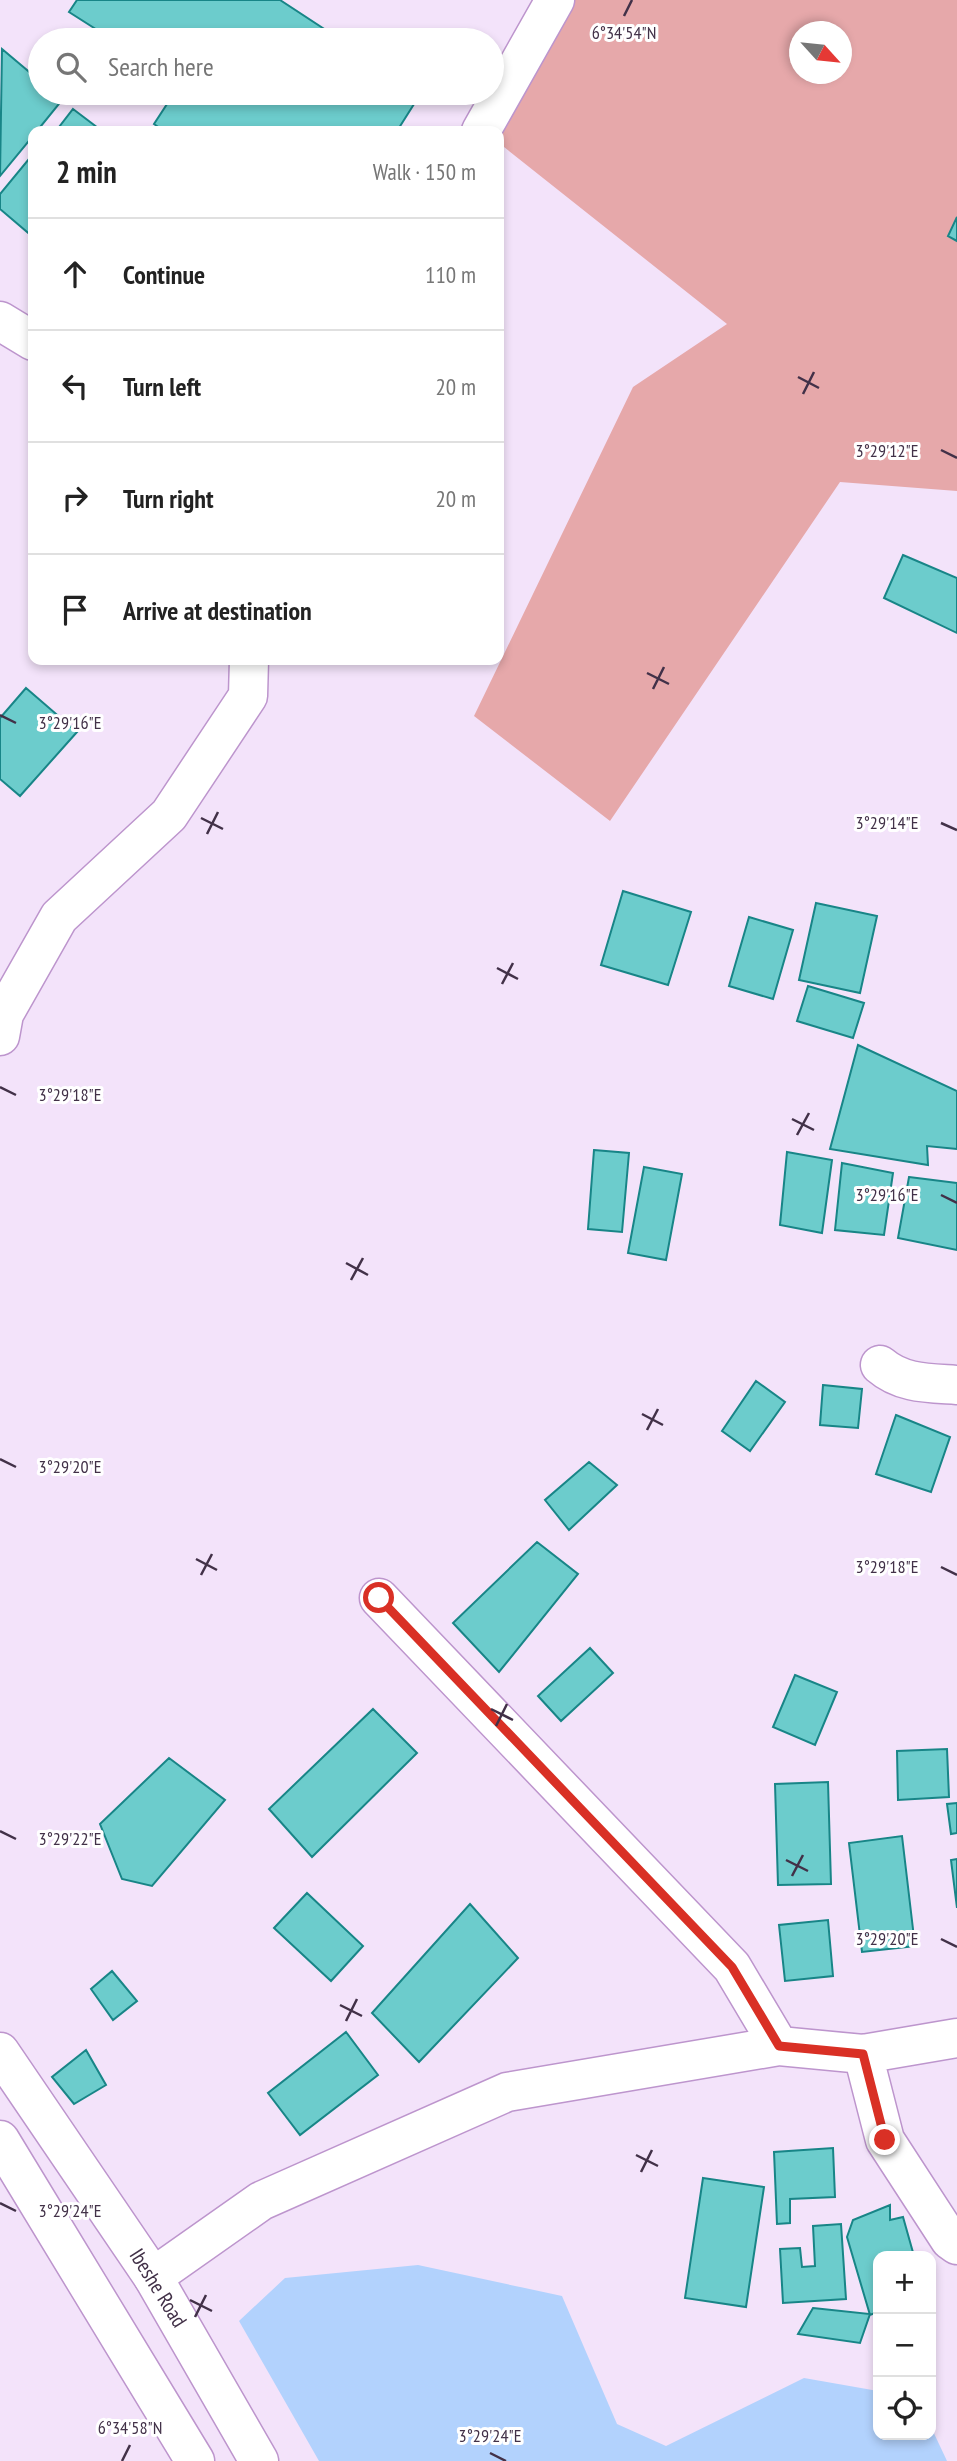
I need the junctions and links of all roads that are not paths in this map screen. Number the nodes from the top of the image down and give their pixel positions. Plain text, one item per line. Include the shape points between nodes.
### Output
1 (555, 0) edge
2 (504, 90) edge
3 (496, 105) edge
4 (484, 126) edge
5 (0, 321) edge
6 (28, 338) edge
7 (249, 665) edge
8 (0, 1035) edge
9 (880, 1365) dead end
10 (957, 1385) edge
11 (379, 1598) dead end
12 (957, 2038) edge
13 (779, 2046) junction
14 (0, 2052) edge
15 (863, 2054) junction
16 (0, 2140) edge
17 (957, 2245) edge
18 (153, 2277) junction
19 (195, 2461) edge
20 (259, 2461) edge

1 - 2 street
3 - 4 street
5 - 6 street
7 - 8 street via 248,696 169,815 59,917 4,1014
9 - 10 street via 892,1375 910,1380
11 - 13 street via 732,1967
12 - 15 street
13 - 15 street
13 - 18 street via 507,2092 261,2201
14 - 18 street, Ibeshe Road
15 - 17 street via 885,2140
16 - 19 street
18 - 20 street, Ibeshe Road

